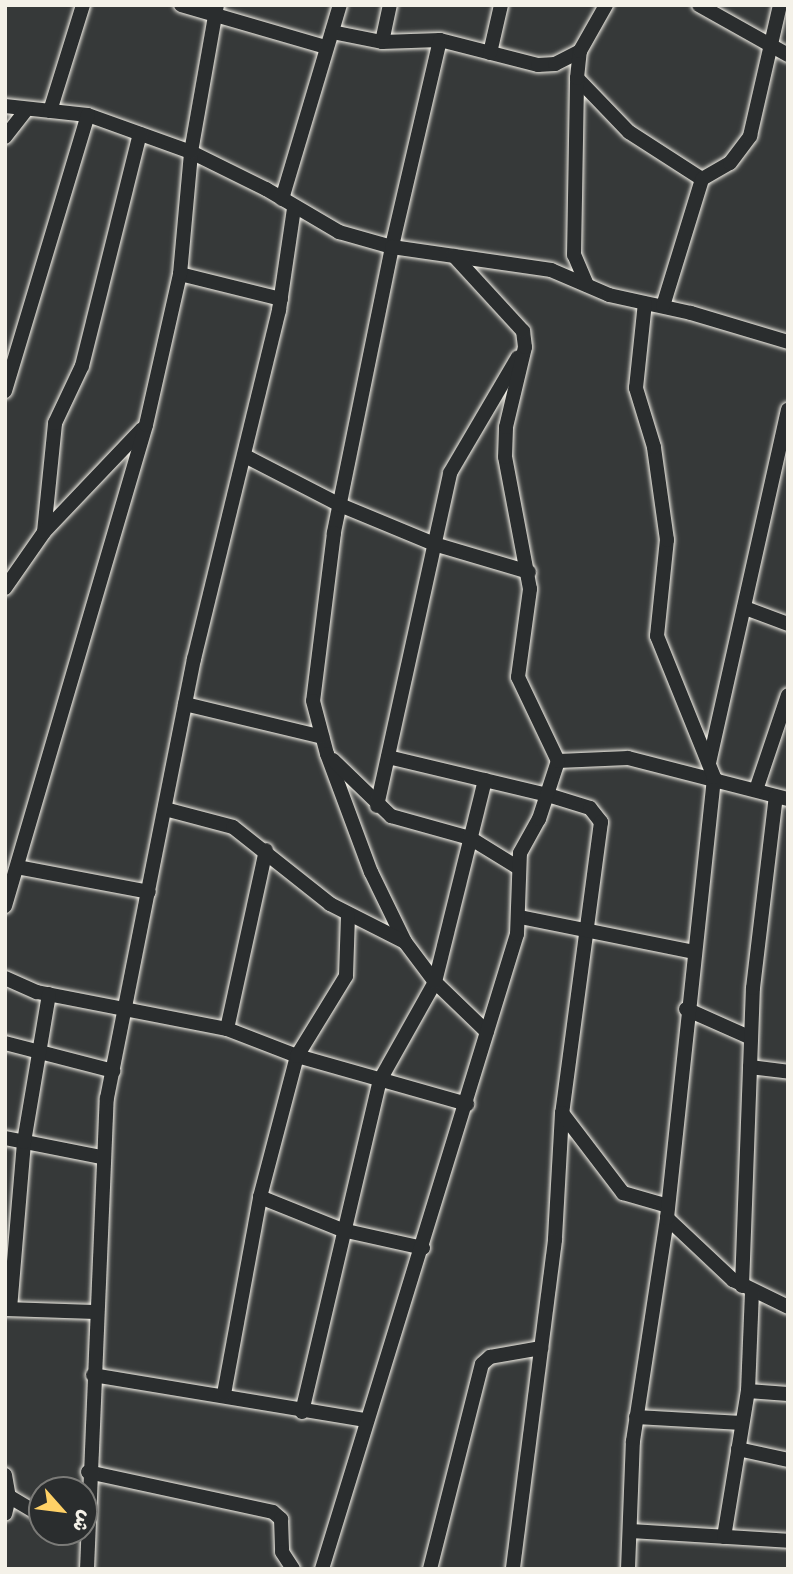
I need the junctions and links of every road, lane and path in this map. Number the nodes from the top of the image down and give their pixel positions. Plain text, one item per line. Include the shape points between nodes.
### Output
1 (83, 5) edge
2 (181, 5) edge
3 (340, 5) edge
4 (390, 5) edge
5 (501, 5) edge
6 (606, 5) edge
7 (699, 5) edge
8 (780, 5) edge
9 (217, 12) edge
10 (332, 32) junction
11 (440, 40) junction
12 (382, 42) junction
13 (326, 47) junction
14 (771, 48) junction
15 (580, 51) junction
16 (490, 53) junction
17 (788, 55) edge
18 (577, 78) junction
19 (5, 106) edge
20 (26, 110) junction
21 (50, 111) junction
22 (88, 115) junction
23 (140, 134) junction
24 (5, 137) edge
25 (191, 152) junction
26 (702, 179) junction
27 (288, 203) junction
28 (392, 247) junction
29 (454, 256) junction
30 (180, 274) junction
31 (588, 286) junction
32 (281, 299) junction
33 (645, 303) junction
34 (663, 306) junction
35 (788, 342) edge
36 (525, 347) junction
37 (5, 391) edge
38 (788, 410) edge
39 (146, 425) junction
40 (245, 456) junction
41 (340, 505) junction
42 (44, 532) junction
43 (434, 544) junction
44 (529, 572) junction
45 (5, 588) edge
46 (745, 608) junction
47 (788, 624) edge
48 (788, 695) edge
49 (185, 704) junction
50 (322, 737) junction
51 (327, 754) junction
52 (388, 757) junction
53 (558, 761) junction
54 (711, 770) junction
55 (485, 780) junction
56 (756, 790) junction
57 (548, 795) junction
58 (782, 797) edge
59 (377, 806) junction
60 (165, 809) junction
61 (470, 838) junction
62 (266, 849) junction
63 (17, 867) junction
64 (517, 867) junction
65 (149, 892) junction
66 (5, 906) edge
67 (348, 916) junction
68 (520, 917) junction
69 (587, 934) junction
70 (405, 942) junction
71 (693, 952) junction
72 (5, 978) edge
73 (435, 982) junction
74 (49, 994) junction
75 (127, 1007) junction
76 (687, 1009) junction
77 (227, 1029) junction
78 (487, 1032) junction
79 (751, 1038) junction
80 (5, 1043) edge
81 (37, 1051) junction
82 (297, 1056) junction
83 (750, 1067) junction
84 (113, 1071) junction
85 (788, 1072) edge
86 (380, 1080) junction
87 (467, 1104) junction
88 (562, 1112) junction
89 (5, 1138) edge
90 (24, 1142) junction
91 (102, 1157) junction
92 (260, 1197) junction
93 (667, 1212) junction
94 (341, 1230) junction
95 (423, 1248) junction
96 (747, 1289) junction
97 (788, 1307) edge
98 (8, 1309) edge
99 (95, 1312) junction
100 (541, 1348) junction
101 (93, 1375) junction
102 (748, 1391) junction
103 (224, 1394) junction
104 (788, 1394) edge
105 (302, 1412) junction
106 (636, 1417) junction
107 (366, 1420) junction
108 (743, 1423) junction
109 (738, 1449) junction
110 (788, 1460) edge
111 (88, 1472) junction
112 (5, 1475) edge
113 (88, 1476) edge
114 (7, 1495) edge
115 (28, 1508) edge
116 (5, 1514) edge
117 (631, 1531) junction
118 (724, 1537) junction
119 (788, 1541) edge
120 (86, 1546) edge
121 (87, 1569) edge
122 (293, 1569) edge
123 (322, 1569) edge
124 (430, 1569) edge
125 (513, 1569) edge
126 (628, 1569) edge

1 - 21 street
2 - 9 street
3 - 10 street
4 - 12 street
5 - 16 street
6 - 15 street
7 - 14 street
8 - 14 street
9 - 13 street
9 - 25 street
10 - 12 street
10 - 13 street
11 - 12 street
11 - 16 street
11 - 28 street
13 - 27 street
14 - 17 street
14 - 26 street via 743,150
15 - 16 street via 547,65
15 - 18 street
18 - 26 street via 629,132
18 - 31 street via 574,255
19 - 20 street
20 - 21 street
20 - 24 street
21 - 22 street
22 - 23 street
22 - 37 street
23 - 25 street
23 - 42 street via 82,366 55,423
25 - 27 street
25 - 30 street
26 - 34 street
27 - 28 street via 339,232
27 - 32 street
28 - 29 street
28 - 41 street
29 - 31 street via 551,270
29 - 36 street via 517,320
30 - 32 street
30 - 39 street
31 - 33 street
32 - 40 street
33 - 34 street
33 - 54 street via 636,388 654,447 667,540 657,636
34 - 35 street
36 - 43 street via 450,474
36 - 44 street via 506,427 505,457
38 - 46 street
39 - 42 street
39 - 63 street
40 - 41 street
40 - 49 street
41 - 43 street
41 - 50 street via 313,682
42 - 45 street
43 - 44 street
43 - 52 street
44 - 53 street via 518,677
46 - 47 street
46 - 54 street
48 - 56 street
49 - 50 street
49 - 60 street
50 - 51 street
51 - 59 street
51 - 70 street via 371,872
52 - 55 street
52 - 59 street
53 - 54 street via 614,757
53 - 57 street
54 - 56 street
54 - 71 street
55 - 57 street
55 - 61 street
56 - 58 street
57 - 64 street
57 - 69 street via 590,808 600,822
58 - 79 street
59 - 61 street via 404,821
60 - 62 street via 233,827
60 - 65 street
61 - 64 street
61 - 73 street
62 - 67 street
62 - 77 street
63 - 65 street
63 - 66 street
64 - 68 street
65 - 75 street
67 - 70 street
67 - 82 street via 346,976
68 - 69 street
68 - 78 street
69 - 71 street
69 - 88 street
70 - 73 street
71 - 76 street
72 - 74 street
73 - 78 street
73 - 86 street
74 - 75 street
74 - 81 street
75 - 77 street
75 - 84 street
76 - 79 street
76 - 93 street
77 - 82 street
78 - 87 street
79 - 83 street
80 - 81 street
81 - 84 street
81 - 90 street
82 - 86 street
82 - 92 street
83 - 85 street
83 - 96 street
84 - 91 street
86 - 87 street
86 - 94 street
87 - 95 street
88 - 93 street via 623,1194
88 - 100 street via 555,1240
89 - 90 street
90 - 91 street
90 - 98 street
91 - 99 street
92 - 94 street
92 - 103 street
93 - 96 street
93 - 106 street
94 - 95 street
94 - 105 street
95 - 107 street
96 - 97 street
96 - 102 street
98 - 99 street
99 - 101 street
100 - 124 street via 490,1357 482,1364
100 - 125 street
101 - 103 street
101 - 111 street
102 - 104 street
102 - 108 street
103 - 105 street
105 - 107 street
106 - 108 street
106 - 117 street
107 - 123 street
108 - 109 street
109 - 110 street
109 - 118 street
111 - 113 street
111 - 122 street via 273,1512 281,1520 282,1552
112 - 114 street
114 - 115 street
114 - 116 street
117 - 118 street
117 - 126 street
118 - 119 street
120 - 121 street

